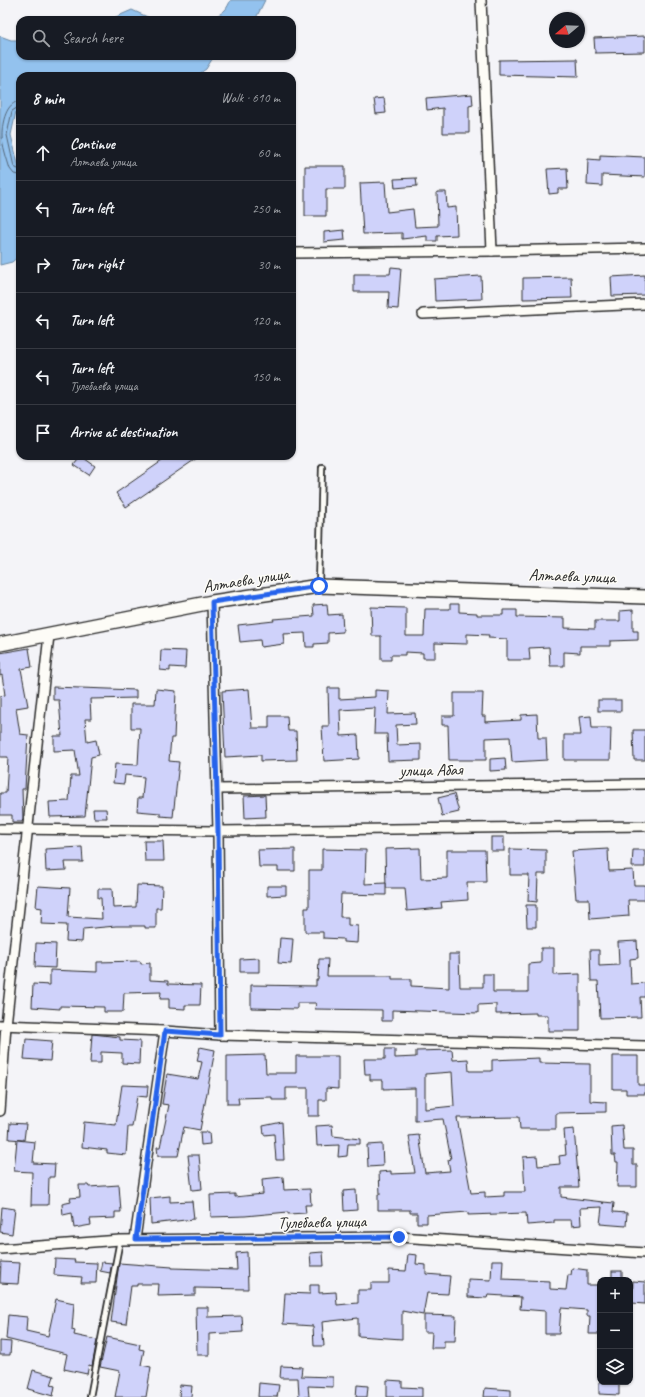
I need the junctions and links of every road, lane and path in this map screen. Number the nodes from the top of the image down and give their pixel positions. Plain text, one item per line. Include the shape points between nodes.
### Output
1 (481, 0) edge
2 (645, 248) edge
3 (492, 251) junction
4 (296, 253) edge
5 (645, 304) edge
6 (423, 314) dead end
7 (322, 467) dead end
8 (319, 586) junction
9 (645, 597) edge
10 (212, 602) junction
11 (49, 636) junction
12 (0, 644) edge
13 (645, 784) edge
14 (217, 789) junction
15 (645, 826) edge
16 (0, 829) edge
17 (28, 830) junction
18 (218, 831) junction
19 (3, 1025) edge
20 (165, 1031) junction
21 (220, 1035) junction
22 (645, 1046) edge
23 (0, 1111) edge
24 (136, 1239) junction
25 (120, 1240) junction
26 (0, 1249) edge
27 (645, 1252) edge
28 (90, 1397) edge

1 - 3 street
2 - 3 street
3 - 4 street
5 - 6 street
7 - 8 lane
8 - 9 main road, Алтаева улица
8 - 10 main road, Алтаева улица
10 - 11 main road, Алтаева улица
10 - 14 street
11 - 12 main road, Алтаева улица
11 - 17 street
13 - 14 street, улица Абая
14 - 18 street
15 - 18 street
16 - 17 street
17 - 18 street
17 - 19 street
18 - 21 street
19 - 20 street
19 - 23 street
20 - 21 street
20 - 24 street
21 - 22 street
24 - 25 street, Тулебаева улица
24 - 27 street, Тулебаева улица via 399,1237
25 - 26 street, Тулебаева улица
25 - 28 lane

